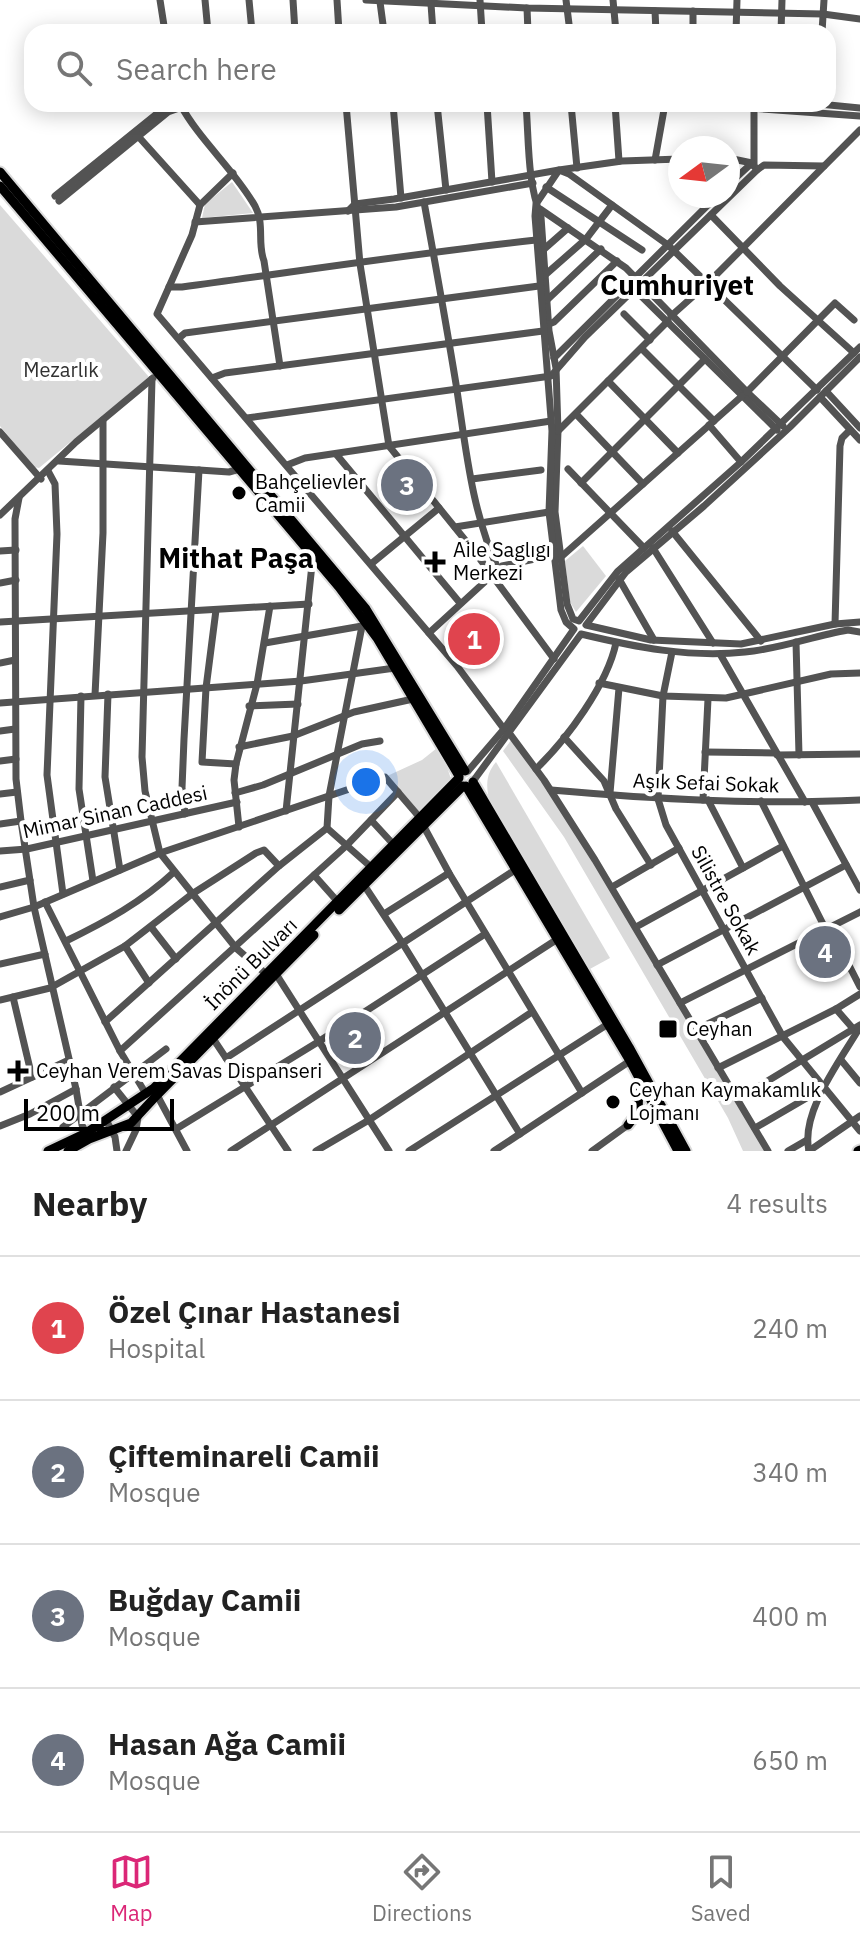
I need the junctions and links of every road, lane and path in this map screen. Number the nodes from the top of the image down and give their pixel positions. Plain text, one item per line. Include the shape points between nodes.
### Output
1 (160, 0) edge
2 (205, 0) edge
3 (249, 0) edge
4 (293, 0) edge
5 (337, 0) edge
6 (366, 0) edge
7 (613, 0) edge
8 (636, 0) edge
9 (683, 0) edge
10 (737, 0) edge
11 (782, 0) edge
12 (824, 0) edge
13 (386, 1) edge
14 (456, 2) edge
15 (480, 3) edge
16 (431, 4) junction
17 (566, 4) edge
18 (525, 5) edge
19 (615, 9) junction
20 (635, 10) junction
21 (655, 11) junction
22 (693, 11) junction
23 (682, 12) junction
24 (737, 12) junction
25 (782, 13) junction
26 (823, 14) junction
27 (860, 19) edge
28 (164, 24) edge
29 (207, 24) edge
30 (251, 24) edge
31 (294, 24) edge
32 (338, 24) edge
33 (385, 24) edge
34 (432, 24) edge
35 (481, 24) edge
36 (569, 24) edge
37 (616, 24) edge
38 (656, 24) edge
39 (693, 24) edge
40 (736, 24) edge
41 (781, 24) edge
42 (822, 24) edge
43 (836, 106) edge
44 (860, 108) edge
45 (160, 112) edge
46 (168, 112) edge
47 (186, 112) edge
48 (347, 112) edge
49 (394, 112) edge
50 (438, 112) edge
51 (488, 112) edge
52 (527, 112) edge
53 (572, 112) edge
54 (616, 112) edge
55 (664, 112) edge
56 (754, 112) edge
57 (818, 112) edge
58 (860, 116) edge
59 (860, 130) edge
60 (136, 134) junction
61 (668, 159) edge
62 (655, 160) junction
63 (619, 161) junction
64 (740, 162) edge
65 (754, 166) junction
66 (824, 166) junction
67 (577, 168) junction
68 (559, 170) junction
69 (0, 172) edge
70 (233, 173) junction
71 (740, 176) edge
72 (532, 179) junction
73 (492, 182) junction
74 (0, 186) edge
75 (546, 187) junction
76 (446, 190) junction
77 (401, 198) junction
78 (57, 199) dead end
79 (424, 202) junction
80 (536, 204) junction
81 (200, 205) junction
82 (612, 205) junction
83 (706, 208) edge
84 (353, 209) junction
85 (711, 215) junction
86 (260, 217) junction
87 (195, 222) junction
88 (598, 223) junction
89 (568, 228) junction
90 (586, 239) junction
91 (536, 240) junction
92 (671, 248) junction
93 (743, 248) junction
94 (601, 249) junction
95 (543, 250) junction
96 (642, 250) dead end
97 (433, 251) junction
98 (617, 261) junction
99 (360, 264) junction
100 (545, 275) junction
101 (266, 276) junction
102 (638, 279) junction
103 (708, 283) junction
104 (539, 286) junction
105 (169, 287) junction
106 (631, 287) junction
107 (442, 297) junction
108 (547, 300) junction
109 (366, 309) junction
110 (624, 314) dead end
111 (670, 319) junction
112 (854, 320) dead end
113 (273, 321) junction
114 (818, 321) junction
115 (549, 324) junction
116 (543, 331) junction
117 (131, 335) junction
118 (179, 338) junction
119 (650, 340) junction
120 (449, 343) junction
121 (642, 349) junction
122 (374, 352) junction
123 (858, 356) edge
124 (782, 357) junction
125 (554, 358) junction
126 (705, 359) junction
127 (154, 361) junction
128 (546, 363) junction
129 (280, 366) junction
130 (551, 375) junction
131 (155, 376) junction
132 (212, 378) junction
133 (608, 381) junction
134 (679, 385) junction
135 (457, 388) junction
136 (821, 393) junction
137 (745, 394) junction
138 (382, 399) junction
139 (576, 414) junction
140 (247, 418) junction
141 (645, 419) junction
142 (103, 420) junction
143 (551, 421) junction
144 (712, 423) junction
145 (860, 428) edge
146 (781, 429) junction
147 (850, 430) junction
148 (558, 431) junction
149 (0, 432) edge
150 (463, 435) junction
151 (860, 440) edge
152 (8, 442) junction
153 (389, 446) junction
154 (0, 449) edge
155 (613, 451) junction
156 (678, 453) junction
157 (336, 454) junction
158 (59, 461) junction
159 (741, 462) junction
160 (105, 465) junction
161 (287, 465) junction
162 (150, 468) junction
163 (240, 469) junction
164 (568, 469) dead end
165 (199, 470) junction
166 (541, 470) dead end
167 (48, 471) junction
168 (41, 479) junction
169 (472, 479) junction
170 (581, 483) junction
171 (643, 484) junction
172 (19, 498) junction
173 (439, 508) junction
174 (549, 512) junction
175 (612, 513) junction
176 (0, 515) edge
177 (479, 523) junction
178 (455, 527) junction
179 (672, 531) junction
180 (404, 537) junction
181 (644, 548) junction
182 (653, 548) junction
183 (16, 550) junction
184 (0, 551) edge
185 (313, 555) junction
186 (557, 556) junction
187 (371, 564) junction
188 (495, 572) junction
189 (619, 579) junction
190 (16, 580) junction
191 (0, 583) edge
192 (460, 603) junction
193 (309, 604) junction
194 (270, 606) junction
195 (216, 610) junction
196 (190, 612) junction
197 (146, 615) junction
198 (100, 616) junction
199 (54, 619) junction
200 (15, 620) junction
201 (0, 622) edge
202 (860, 622) edge
203 (582, 623) junction
204 (364, 624) junction
205 (835, 624) junction
206 (577, 631) junction
207 (860, 632) edge
208 (429, 633) junction
209 (306, 638) junction
210 (654, 640) junction
211 (761, 641) junction
212 (796, 642) junction
213 (265, 643) junction
214 (616, 643) junction
215 (713, 643) junction
216 (672, 652) junction
217 (720, 654) junction
218 (554, 659) junction
219 (15, 660) junction
220 (0, 663) edge
221 (395, 668) junction
222 (860, 673) edge
223 (353, 675) junction
224 (301, 681) junction
225 (798, 682) junction
226 (599, 683) junction
227 (257, 684) junction
228 (206, 688) junction
229 (619, 688) junction
230 (188, 689) junction
231 (144, 692) junction
232 (108, 694) junction
233 (95, 695) junction
234 (81, 696) junction
235 (663, 696) junction
236 (742, 696) junction
237 (52, 698) junction
238 (413, 699) junction
239 (708, 699) junction
240 (16, 702) junction
241 (0, 703) edge
242 (298, 704) junction
243 (249, 706) junction
244 (344, 716) junction
245 (15, 729) junction
246 (0, 731) edge
247 (507, 731) junction
248 (293, 736) junction
249 (564, 737) junction
250 (380, 741) dead end
251 (239, 747) junction
252 (705, 752) junction
253 (776, 754) junction
254 (860, 754) edge
255 (337, 755) junction
256 (799, 755) junction
257 (16, 759) junction
258 (0, 761) edge
259 (236, 764) junction
260 (536, 769) junction
261 (290, 774) junction
262 (466, 779) junction
263 (551, 790) junction
264 (17, 792) junction
265 (398, 792) junction
266 (235, 793) junction
267 (0, 794) edge
268 (610, 795) junction
269 (329, 796) junction
270 (658, 799) junction
271 (705, 800) junction
272 (860, 800) edge
273 (761, 801) junction
274 (237, 802) junction
275 (808, 802) junction
276 (286, 811) junction
277 (185, 814) junction
278 (371, 820) junction
279 (21, 821) junction
280 (152, 822) junction
281 (422, 822) junction
282 (0, 824) edge
283 (239, 827) junction
284 (327, 828) junction
285 (115, 830) junction
286 (87, 836) junction
287 (57, 842) junction
288 (394, 845) junction
289 (346, 846) junction
290 (783, 846) junction
291 (679, 848) junction
292 (27, 849) junction
293 (0, 851) edge
294 (160, 853) junction
295 (651, 865) junction
296 (846, 865) junction
297 (279, 866) junction
298 (372, 868) junction
299 (743, 868) junction
300 (120, 870) junction
301 (515, 870) junction
302 (174, 872) junction
303 (449, 873) junction
304 (314, 875) junction
305 (30, 880) junction
306 (93, 881) junction
307 (364, 885) junction
308 (0, 887) edge
309 (612, 887) junction
310 (805, 888) junction
311 (702, 890) junction
312 (860, 890) edge
313 (63, 894) junction
314 (192, 894) junction
315 (45, 902) junction
316 (338, 902) junction
317 (466, 902) junction
318 (34, 907) junction
319 (860, 912) edge
320 (384, 914) junction
321 (0, 917) edge
322 (216, 923) junction
323 (151, 927) junction
324 (636, 927) junction
325 (724, 929) junction
326 (828, 929) junction
327 (485, 934) junction
328 (556, 940) junction
329 (66, 941) junction
330 (403, 944) junction
331 (125, 946) junction
332 (236, 948) junction
333 (45, 954) junction
334 (176, 959) junction
335 (0, 964) edge
336 (657, 965) junction
337 (747, 970) junction
338 (82, 971) junction
339 (508, 972) junction
340 (271, 974) junction
341 (422, 975) junction
342 (149, 983) junction
343 (53, 986) junction
344 (860, 987) edge
345 (860, 994) edge
346 (13, 997) junction
347 (762, 998) junction
348 (0, 1000) edge
349 (680, 1003) junction
350 (836, 1009) junction
351 (532, 1012) junction
352 (299, 1013) junction
353 (446, 1013) junction
354 (105, 1022) junction
355 (608, 1024) junction
356 (695, 1030) junction
357 (858, 1030) edge
358 (212, 1037) junction
359 (783, 1037) junction
360 (318, 1042) junction
361 (166, 1049) dead end
362 (120, 1051) junction
363 (469, 1053) junction
364 (557, 1055) junction
365 (226, 1058) junction
366 (69, 1060) junction
367 (801, 1060) junction
368 (841, 1060) junction
369 (630, 1061) junction
370 (718, 1068) junction
371 (132, 1075) junction
372 (32, 1077) junction
373 (343, 1079) junction
374 (639, 1079) junction
375 (860, 1083) edge
376 (246, 1086) junction
377 (114, 1087) junction
378 (825, 1087) junction
379 (76, 1089) junction
380 (0, 1092) edge
381 (582, 1093) junction
382 (151, 1094) junction
383 (494, 1095) junction
384 (653, 1096) junction
385 (738, 1099) junction
386 (129, 1105) junction
387 (658, 1107) junction
388 (638, 1112) junction
389 (81, 1115) junction
390 (138, 1117) junction
391 (856, 1118) edge
392 (106, 1120) junction
393 (369, 1120) junction
394 (628, 1125) junction
395 (0, 1126) edge
396 (271, 1126) junction
397 (63, 1127) dead end
398 (755, 1128) junction
399 (176, 1129) junction
400 (860, 1131) edge
401 (113, 1132) junction
402 (86, 1133) junction
403 (520, 1134) junction
404 (807, 1140) junction
405 (117, 1149) edge
406 (48, 1151) edge
407 (68, 1151) edge
408 (126, 1151) edge
409 (187, 1151) edge
410 (231, 1151) edge
411 (288, 1151) edge
412 (316, 1151) edge
413 (389, 1151) edge
414 (409, 1151) edge
415 (494, 1151) edge
416 (592, 1151) edge
417 (678, 1151) edge
418 (686, 1151) edge
419 (768, 1151) edge
420 (788, 1151) edge
421 (809, 1151) edge

1 - 28 street
2 - 29 street
3 - 30 street
4 - 31 street
5 - 32 street
6 - 13 street
7 - 19 street
8 - 20 street
9 - 23 street
10 - 24 street
11 - 25 street
12 - 26 street
13 - 16 street
13 - 33 street
14 - 15 street
14 - 16 street
15 - 18 street
15 - 35 street
16 - 34 street
17 - 18 street
17 - 19 street
17 - 36 street
19 - 20 street
19 - 37 street
20 - 21 street
21 - 23 street
21 - 38 street
22 - 23 street
22 - 24 street
22 - 39 street
24 - 25 street
24 - 40 street
25 - 26 street
25 - 41 street
26 - 27 street
26 - 42 street
43 - 44 street
45 - 60 street
46 - 60 street
47 - 70 street
48 - 84 street
49 - 77 street
50 - 76 street
51 - 73 street
52 - 72 street
53 - 67 street
54 - 63 street
55 - 62 street
56 - 65 street
57 - 58 street
59 - 66 street
60 - 78 street
60 - 81 street
61 - 62 street
62 - 63 street
63 - 67 street
64 - 65 street
65 - 66 street
65 - 71 street
65 - 85 street
66 - 93 street
67 - 68 street
68 - 72 street
68 - 75 street
68 - 82 street
69 - 117 main road
70 - 81 street
70 - 86 street
72 - 73 street
72 - 79 street
72 - 80 street
73 - 76 street
74 - 117 main road
75 - 80 street
75 - 88 street
76 - 77 street
77 - 84 street
79 - 84 street
79 - 97 street
80 - 89 street
80 - 91 street
80 - 95 street
81 - 87 street
82 - 88 street
82 - 92 street
83 - 92 street
84 - 86 street
84 - 99 street
85 - 92 street
85 - 93 street
86 - 87 street
86 - 101 street
87 - 105 street
88 - 90 street
88 - 96 street
89 - 90 street
89 - 95 street
90 - 94 street
90 - 100 street
91 - 97 street
91 - 104 street
92 - 102 street
92 - 103 street
93 - 103 street
93 - 114 street
94 - 98 street
94 - 108 street
95 - 100 street
97 - 99 street
97 - 107 street
98 - 102 street
98 - 115 street
99 - 101 street
99 - 109 street
100 - 108 street
101 - 105 street
101 - 113 street
102 - 106 street
102 - 111 street
103 - 111 street
103 - 124 street
104 - 107 street
104 - 116 street
105 - 118 street via 157,314
106 - 111 street
106 - 125 street
106 - 130 street
107 - 109 street
107 - 120 street
108 - 115 street
109 - 113 street
109 - 122 street
110 - 119 street
111 - 119 street
111 - 126 street
111 - 137 street
112 - 114 street via 835,303
113 - 118 street
113 - 129 street
114 - 123 street
114 - 124 street
115 - 125 street
116 - 120 street
116 - 128 street
117 - 127 main road
118 - 132 street
119 - 121 street
120 - 122 street
120 - 135 street
121 - 133 street
121 - 134 street
122 - 129 street
122 - 138 street
123 - 136 street
124 - 136 street
124 - 137 street
125 - 128 street
125 - 130 street
126 - 134 street
126 - 137 street
127 - 131 main road
127 - 262 main road via 366,609
128 - 130 street
129 - 132 street
130 - 135 street
130 - 143 street
130 - 148 street
131 - 142 street
131 - 162 street
131 - 163 main road
132 - 140 street
133 - 139 street
133 - 141 street
134 - 141 street
134 - 144 street
135 - 138 street
135 - 150 street
136 - 145 street
136 - 146 street
136 - 147 street
137 - 144 street
137 - 146 street
138 - 140 street
138 - 153 street
139 - 148 street
139 - 155 street
140 - 161 street
141 - 155 street
141 - 156 street
142 - 158 street
142 - 160 street
143 - 150 street
143 - 174 street
144 - 156 street
144 - 159 street
146 - 159 street
146 - 179 street
147 - 151 street
147 - 205 street via 840,446
148 - 186 street
149 - 152 street
150 - 153 street
150 - 169 street
152 - 154 street
152 - 168 street
153 - 157 street
153 - 173 street
155 - 170 street
155 - 171 street
156 - 171 street
157 - 161 street
157 - 180 street
158 - 160 street
158 - 167 street
159 - 181 street
160 - 162 street
160 - 198 street
161 - 187 street
162 - 165 street
162 - 197 street
163 - 165 street
163 - 185 main road
164 - 170 street
165 - 196 street
166 - 169 street
167 - 168 street
167 - 199 street via 55,484
168 - 172 street
169 - 177 street
170 - 175 street
171 - 175 street
172 - 176 street
172 - 183 street
173 - 178 street
173 - 180 street
174 - 177 street
174 - 186 street
175 - 181 street
175 - 186 street
177 - 178 street
177 - 188 street
178 - 188 street
179 - 182 street
179 - 211 street
180 - 187 street
180 - 192 street
181 - 203 street via 618,571
182 - 189 street
182 - 215 street
183 - 184 street
183 - 190 street
185 - 193 street
185 - 204 main road
186 - 188 street
186 - 203 street via 569,614
186 - 206 street via 561,610
187 - 208 street
188 - 192 street
188 - 218 street
189 - 203 street
189 - 210 street
190 - 191 street
190 - 200 street
192 - 208 street
193 - 194 street
193 - 209 street
194 - 195 street
194 - 213 street
195 - 196 street
195 - 228 street
196 - 197 street
196 - 230 street
197 - 198 street
197 - 231 street
198 - 199 street
198 - 233 street
199 - 200 street
199 - 237 street
200 - 201 street
200 - 219 street
202 - 205 street
203 - 206 street via 585,631
203 - 210 street
204 - 209 street
204 - 221 main road
204 - 223 street
205 - 211 street
206 - 214 street
206 - 218 street
206 - 247 street
207 - 212 street
208 - 247 street
209 - 213 street
209 - 224 street
210 - 215 street
211 - 215 street
212 - 217 street
212 - 225 street
213 - 227 street
214 - 216 street
214 - 226 street
216 - 217 street
216 - 235 street, Silistre Sokak
217 - 236 street
218 - 247 street
219 - 220 street
219 - 240 street
221 - 223 street
221 - 238 main road
222 - 225 street
223 - 224 street
223 - 244 street
224 - 227 street
224 - 242 street
225 - 236 street
225 - 256 street
226 - 229 street
226 - 249 street
227 - 228 street
227 - 243 street
228 - 230 street
228 - 259 street via 202,762
229 - 235 street
229 - 268 street
230 - 231 street
230 - 277 street
231 - 232 street
231 - 280 street via 142,773
232 - 233 street
232 - 285 street via 105,777
233 - 234 street
234 - 237 street
234 - 286 street via 78,780
235 - 239 street
235 - 270 street, Silistre Sokak
236 - 239 street
236 - 253 street
237 - 240 street
237 - 287 street via 47,775
238 - 244 street
238 - 262 main road
239 - 252 street
240 - 241 street
240 - 245 street
242 - 243 street
242 - 248 street
243 - 251 street
244 - 248 street
244 - 255 street
245 - 246 street
245 - 257 street
247 - 260 street
247 - 262 street
248 - 251 street
248 - 261 street
249 - 260 street
249 - 268 street
250 - 255 street
251 - 259 street
252 - 253 street
252 - 271 street
253 - 256 street
253 - 275 street
254 - 256 street
255 - 261 street
255 - 269 street
257 - 258 street
257 - 264 street
259 - 266 street
260 - 263 street
261 - 266 street
261 - 276 street
262 - 281 main road, İnönü Bulvarı
262 - 301 main road
262 - 384 main road
263 - 268 street, Aşık Sefai Sokak
263 - 309 street
264 - 267 street
264 - 279 street
265 - 269 street via 385,777
265 - 278 street
265 - 281 street
266 - 274 street
268 - 270 street, Aşık Sefai Sokak
268 - 295 street
269 - 276 street
269 - 284 street
270 - 271 street, Aşık Sefai Sokak
270 - 291 street, Silistre Sokak
271 - 273 street, Aşık Sefai Sokak
271 - 299 street
272 - 275 street, Aşık Sefai Sokak
273 - 275 street, Aşık Sefai Sokak
273 - 290 street
274 - 277 street, Mimar Sinan Caddesi
274 - 283 street
275 - 296 street
276 - 283 street
277 - 280 street, Mimar Sinan Caddesi
278 - 288 street
278 - 289 street
279 - 282 street
279 - 292 street
280 - 285 street, Mimar Sinan Caddesi
280 - 294 street
281 - 288 main road, İnönü Bulvarı
281 - 303 street
281 - 307 main road, İnönü Bulvarı
283 - 294 street
284 - 289 street
284 - 297 street
285 - 286 street, Mimar Sinan Caddesi
285 - 300 street
286 - 287 street, Mimar Sinan Caddesi
286 - 306 street
287 - 292 street, Mimar Sinan Caddesi
287 - 313 street
288 - 298 main road, İnönü Bulvarı
289 - 298 street
289 - 304 street
290 - 299 street
290 - 310 street
291 - 295 street
291 - 311 street, Silistre Sokak
292 - 293 street, Mimar Sinan Caddesi
292 - 305 street
294 - 300 street
294 - 302 street
295 - 309 street
296 - 310 street
296 - 312 street
297 - 314 street via 264,850
297 - 322 street
298 - 316 main road, İnönü Bulvarı
299 - 311 street
300 - 306 street
301 - 317 street
301 - 328 main road
302 - 314 street
302 - 329 street via 117,915
303 - 317 street
303 - 320 street
304 - 316 street
304 - 332 street
305 - 308 street
305 - 318 street
306 - 313 street
307 - 320 street
307 - 340 main road, İnönü Bulvarı
309 - 324 street
310 - 325 street
310 - 326 street
311 - 324 street
311 - 325 street, Silistre Sokak
313 - 315 street
314 - 322 street
314 - 323 street
315 - 318 street
315 - 329 street
316 - 340 main road, İnönü Bulvarı
317 - 327 street
317 - 330 street
318 - 321 street
318 - 333 street
319 - 326 street
320 - 330 street
322 - 332 street
322 - 334 street
323 - 331 street
323 - 334 street
324 - 336 street
325 - 336 street
325 - 337 street, Silistre Sokak
326 - 337 street
326 - 344 street
327 - 339 street
327 - 341 street
328 - 339 street
328 - 355 main road
329 - 338 street
330 - 341 street
330 - 352 street
331 - 338 street
331 - 342 street
332 - 340 street
332 - 362 street
333 - 335 street
333 - 343 street
334 - 342 street
336 - 349 street
337 - 347 street, Silistre Sokak
337 - 349 street
338 - 343 street
338 - 354 street
339 - 351 street
339 - 353 street
340 - 352 street
340 - 358 main road, İnönü Bulvarı
340 - 382 main road, İnönü Bulvarı
341 - 353 street
341 - 360 street
342 - 354 street
343 - 346 street
343 - 366 street
345 - 350 street
346 - 348 street
346 - 372 street
347 - 356 street
347 - 359 street, Silistre Sokak
349 - 356 street
350 - 357 street
350 - 359 street
351 - 363 street
351 - 364 street
352 - 360 street
352 - 365 street
353 - 363 street
353 - 373 street
354 - 362 street
355 - 364 street
355 - 369 main road
356 - 370 street
357 - 367 street
357 - 368 street
358 - 365 street
358 - 382 main road, İnönü Bulvarı
359 - 367 street, Silistre Sokak
359 - 370 street
360 - 373 street
360 - 376 street
361 - 371 street
362 - 371 street
363 - 383 street
363 - 393 street
364 - 381 street
364 - 383 street
365 - 376 street
366 - 372 street
366 - 379 street
367 - 378 street, Silistre Sokak
367 - 385 street
368 - 375 street
368 - 378 street
369 - 374 main road
369 - 381 street
370 - 385 street
371 - 377 street
371 - 382 street
372 - 380 street
373 - 393 street
373 - 396 street
374 - 384 main road
374 - 388 main road
376 - 396 street
376 - 399 street
377 - 386 street
377 - 389 street
378 - 391 street, Silistre Sokak
378 - 398 street
378 - 404 street
379 - 389 street
379 - 395 street
381 - 403 street
382 - 386 main road, İnönü Bulvarı
382 - 390 main road, İnönü Bulvarı
382 - 399 street
383 - 403 street
383 - 414 street
384 - 387 main road
384 - 388 main road
385 - 398 street
386 - 390 street
386 - 392 main road, İnönü Bulvarı
387 - 394 main road
387 - 417 main road
387 - 418 main road
388 - 394 main road
389 - 397 street
389 - 402 street
390 - 401 main road, İnönü Bulvarı
390 - 408 street
391 - 400 street, Silistre Sokak
391 - 421 street
392 - 401 street
392 - 402 main road, İnönü Bulvarı
393 - 412 street
393 - 413 street
394 - 416 street
396 - 410 street
396 - 411 street
398 - 419 street
399 - 409 street
401 - 405 street
401 - 407 main road, İnönü Bulvarı
402 - 406 main road, İnönü Bulvarı
403 - 415 street
404 - 420 street
404 - 421 street
405 - 408 street via 124,1139

